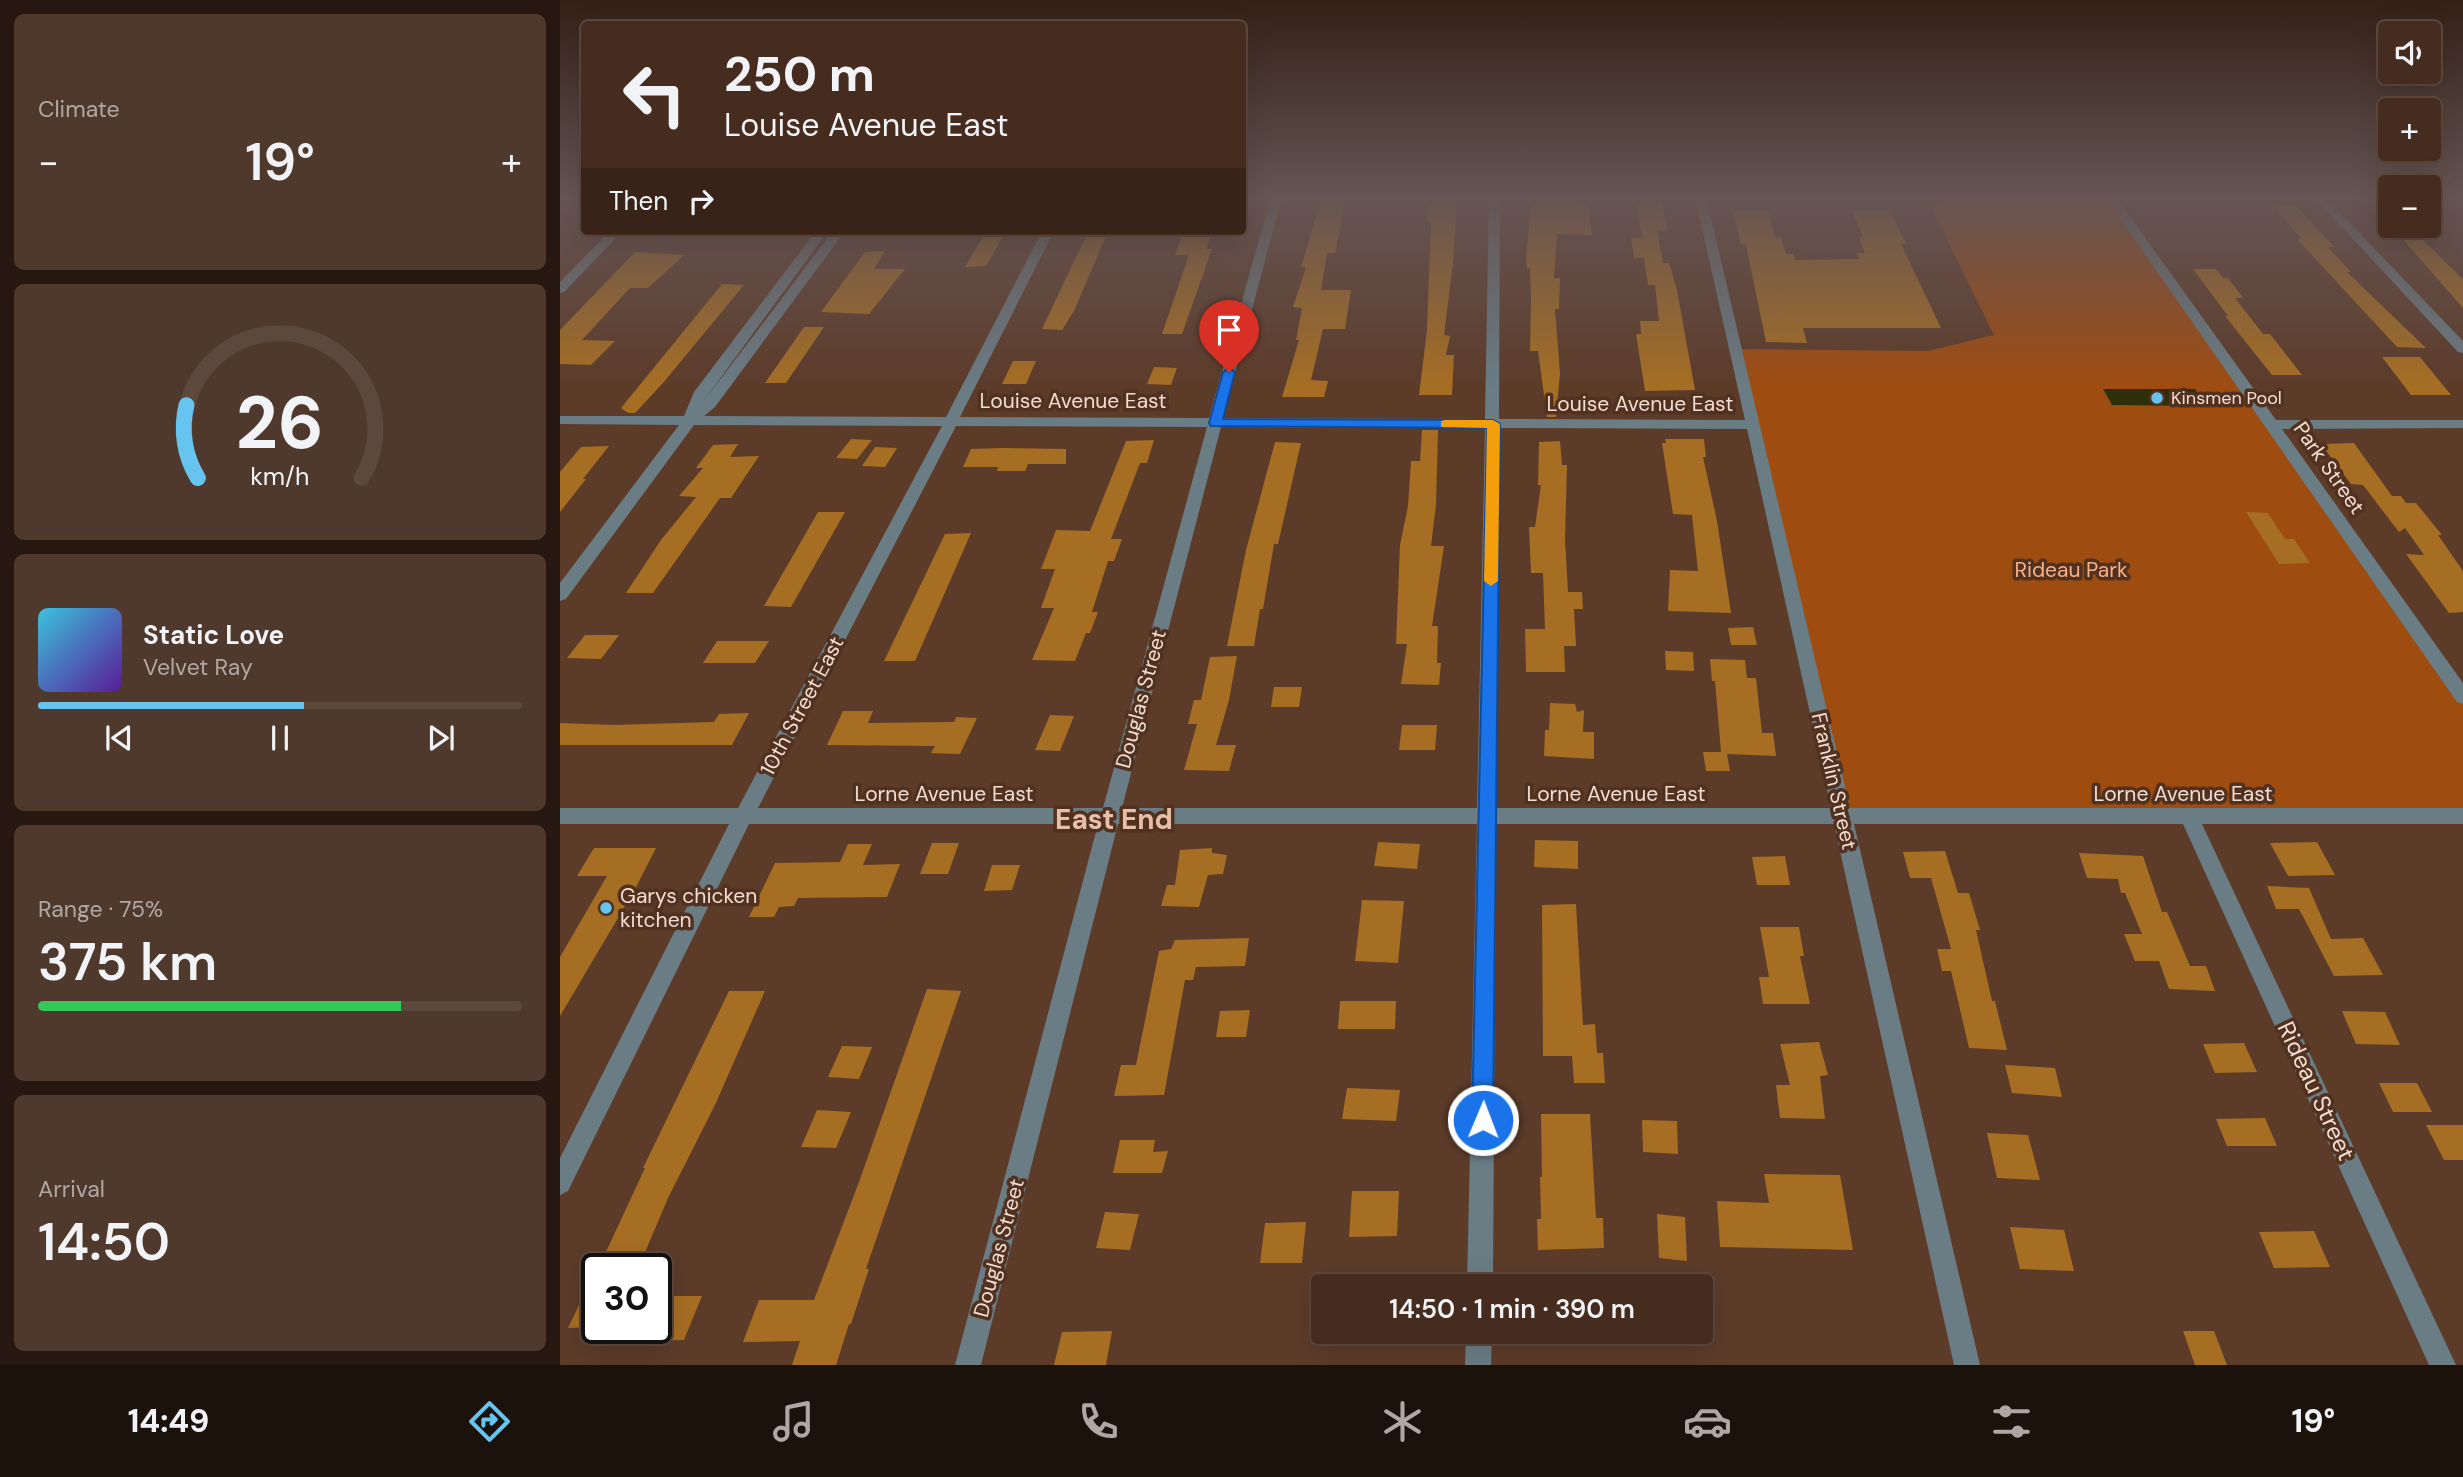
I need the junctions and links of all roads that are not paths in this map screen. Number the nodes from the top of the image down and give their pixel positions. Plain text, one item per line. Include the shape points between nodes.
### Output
1 (588, 261) edge
2 (800, 261) edge
3 (817, 261) edge
4 (1033, 261) edge
5 (1259, 261) edge
6 (1495, 261) edge
7 (1716, 261) edge
8 (2156, 261) edge
9 (2379, 261) edge
10 (560, 289) edge
11 (2463, 349) edge
12 (560, 420) edge
13 (691, 420) junction
14 (951, 422) junction
15 (1216, 423) junction
16 (1493, 424) junction
17 (2463, 424) edge
18 (1754, 425) junction
19 (2273, 425) junction
20 (560, 595) edge
21 (2463, 697) edge
22 (560, 816) edge
23 (1487, 816) junction
24 (1841, 816) junction
25 (2463, 816) edge
26 (743, 817) junction
27 (1111, 817) junction
28 (2189, 817) junction
29 (560, 1183) edge
30 (1480, 1274) edge
31 (1479, 1344) edge
32 (968, 1365) edge
33 (1478, 1365) edge
34 (1968, 1365) edge
35 (2443, 1365) edge

1 - 10 street
2 - 13 street via 699,395
3 - 13 street via 710,404
4 - 14 street, 10th Street East
5 - 15 street, Douglas Street
6 - 16 street
7 - 18 street, Franklin Street
8 - 19 street, Park Street
9 - 11 street
12 - 13 street, Louise Avenue East
13 - 14 street, Louise Avenue East
13 - 20 street
14 - 15 street, Louise Avenue East
14 - 26 street, 10th Street East
15 - 16 street, Louise Avenue East
15 - 27 street, Douglas Street
16 - 18 street, Louise Avenue East
16 - 23 street
17 - 19 street
18 - 24 street, Franklin Street
19 - 21 street, Park Street
22 - 26 street, Lorne Avenue East
23 - 24 street, Lorne Avenue East
23 - 27 street, Lorne Avenue East
23 - 30 street
24 - 28 street, Lorne Avenue East
24 - 34 street, Franklin Street
25 - 28 street, Lorne Avenue East
26 - 27 street, Lorne Avenue East
26 - 29 street, 10th Street East
27 - 32 street, Douglas Street
28 - 35 street, Rideau Street
31 - 33 street

